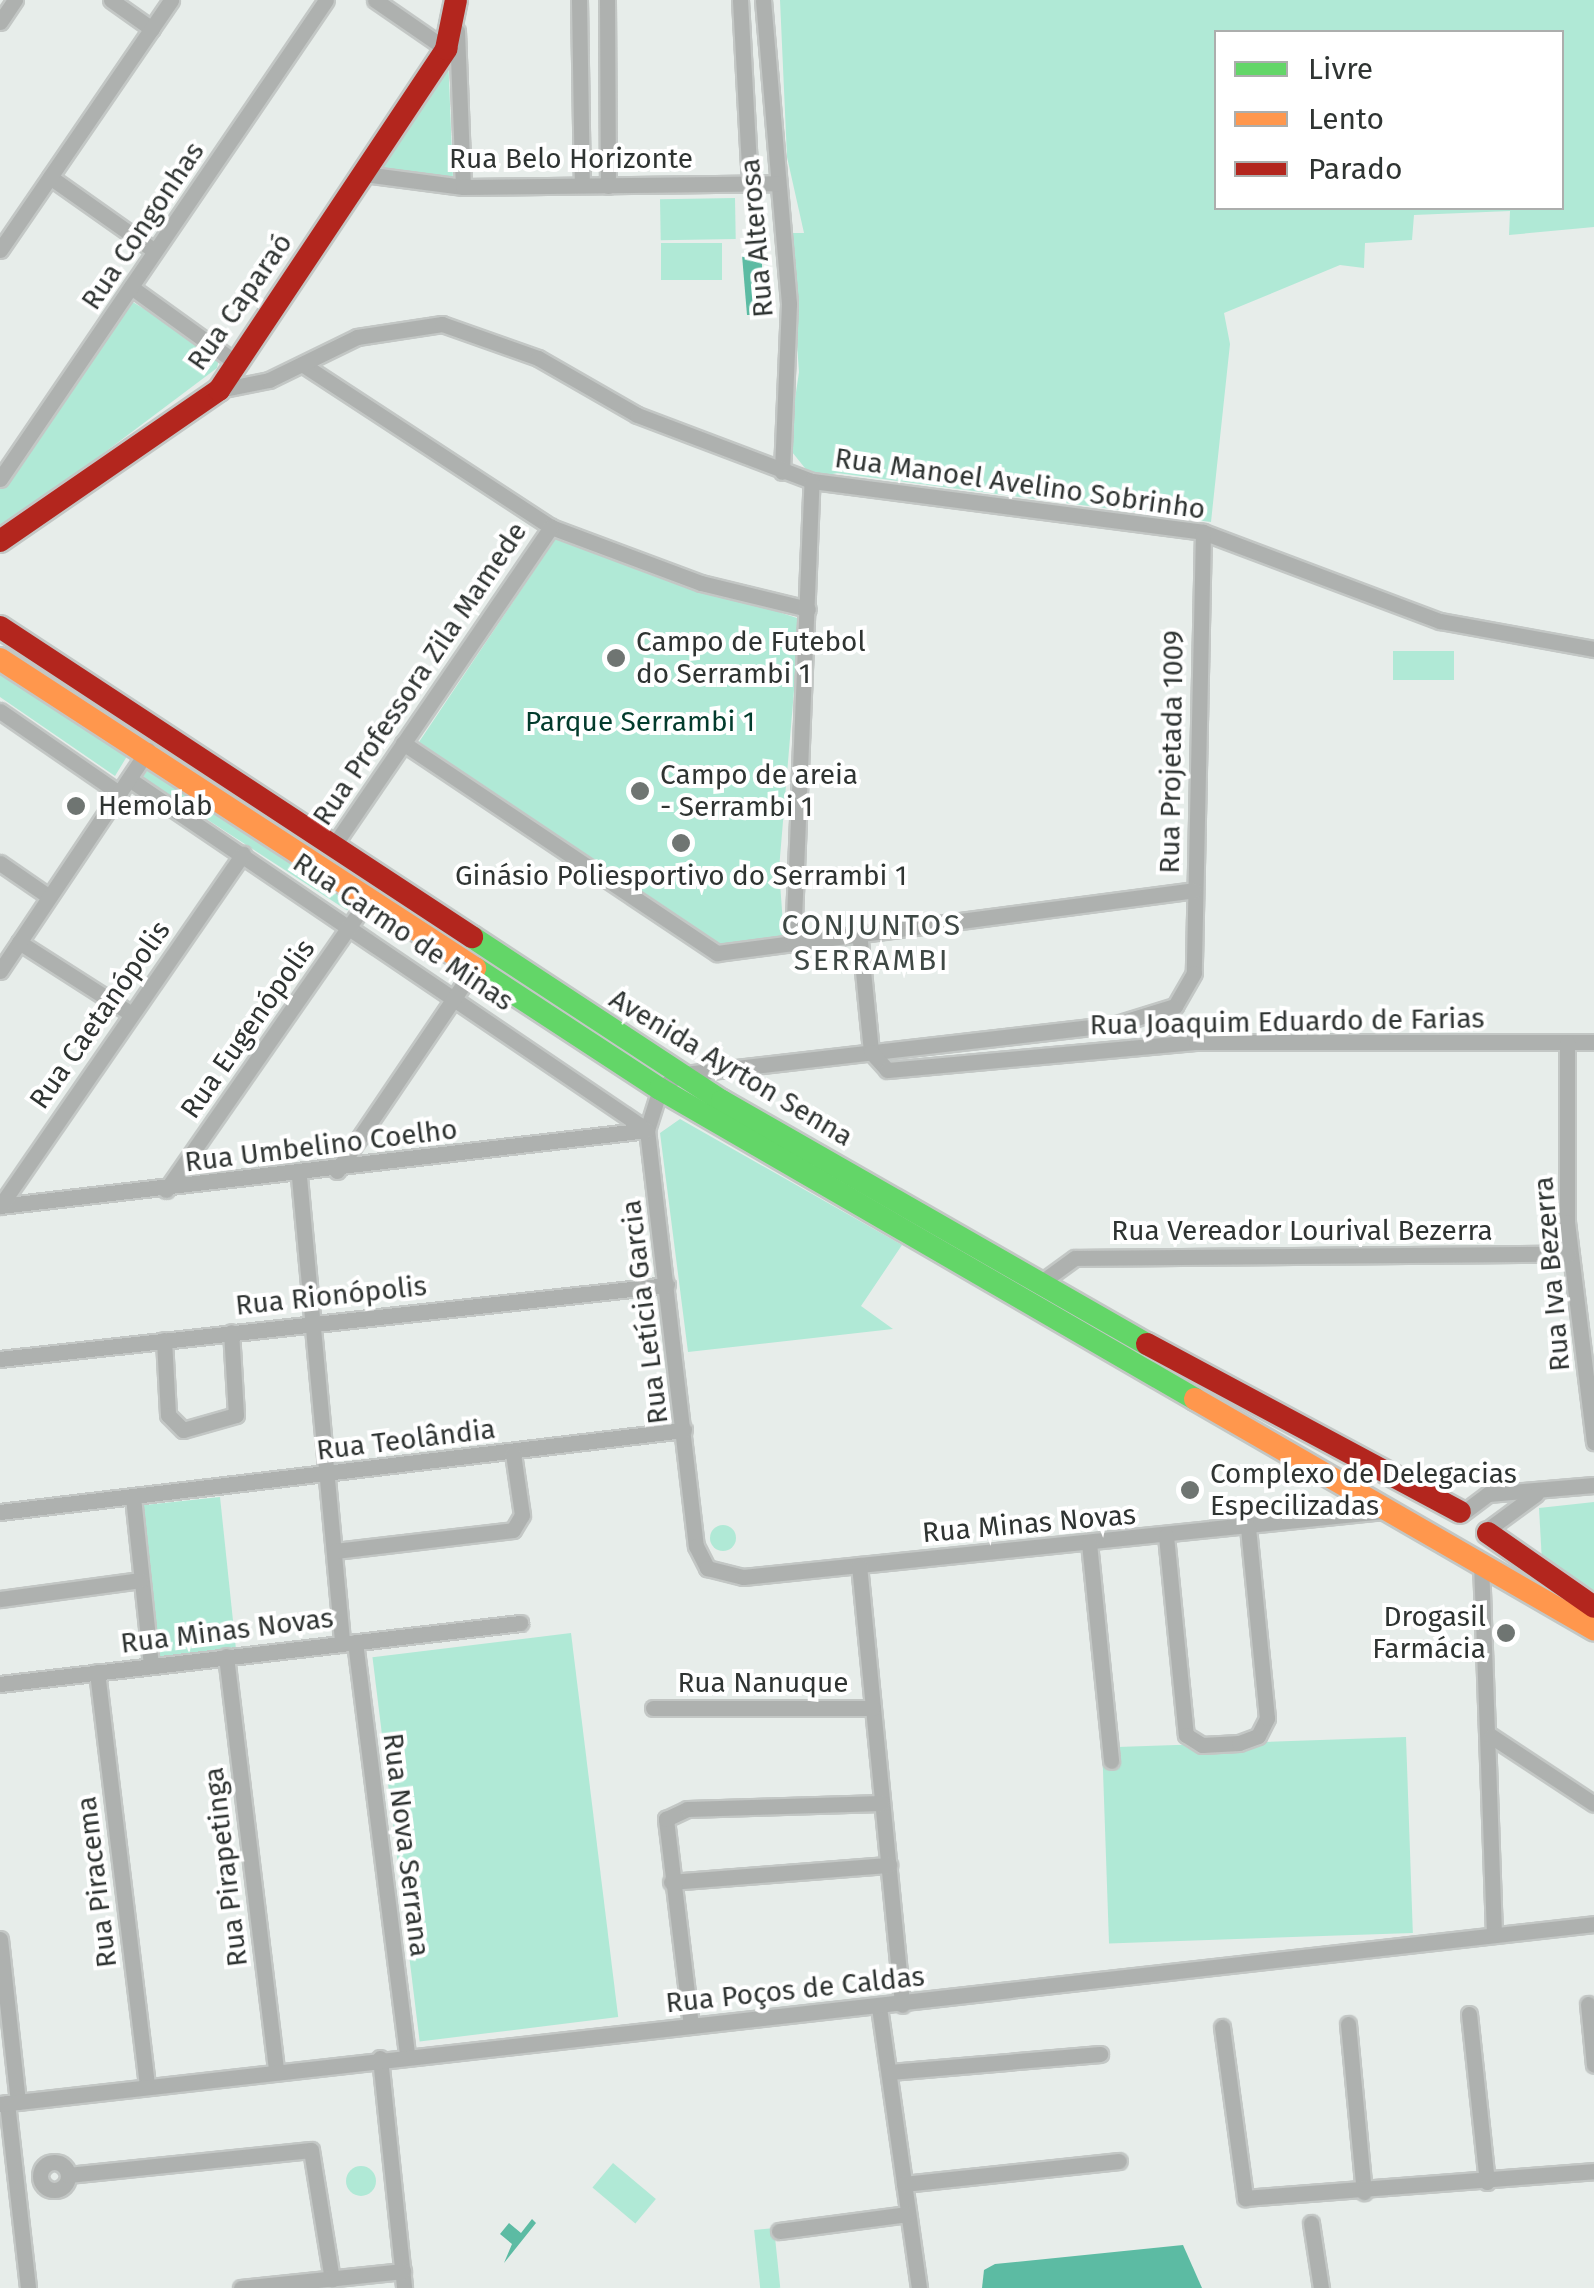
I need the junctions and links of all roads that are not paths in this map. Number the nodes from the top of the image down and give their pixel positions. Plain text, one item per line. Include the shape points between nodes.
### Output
1 (15, 0) edge
2 (111, 0) edge
3 (171, 0) edge
4 (326, 0) edge
5 (375, 0) edge
6 (456, 0) edge
7 (579, 0) edge
8 (607, 0) edge
9 (740, 0) edge
10 (763, 0) edge
11 (0, 22) edge
12 (152, 28) junction
13 (456, 28) junction
14 (446, 49) junction
15 (364, 174) junction
16 (50, 177) junction
17 (778, 183) junction
18 (582, 185) junction
19 (750, 185) junction
20 (608, 186) junction
21 (463, 187) junction
22 (0, 250) edge
23 (155, 251) junction
24 (132, 287) junction
25 (234, 362) junction
26 (304, 366) junction
27 (219, 390) junction
28 (782, 472) junction
29 (0, 479) edge
30 (812, 481) junction
31 (551, 527) junction
32 (1203, 532) junction
33 (0, 541) edge
34 (808, 609) junction
35 (0, 627) edge
36 (1594, 649) edge
37 (0, 658) edge
38 (0, 711) edge
39 (403, 744) junction
40 (148, 749) junction
41 (129, 779) junction
42 (118, 794) junction
43 (332, 848) junction
44 (243, 854) junction
45 (0, 864) edge
46 (1194, 890) junction
47 (48, 896) junction
48 (370, 897) junction
49 (350, 926) junction
50 (858, 931) junction
51 (20, 942) junction
52 (793, 944) junction
53 (474, 969) junction
54 (0, 971) edge
55 (1194, 973) joint
56 (521, 987) junction
57 (455, 997) junction
58 (130, 1013) junction
59 (1567, 1042) junction
60 (1594, 1042) edge
61 (871, 1052) junction
62 (669, 1082) junction
63 (648, 1130) junction
64 (337, 1171) junction
65 (299, 1177) junction
66 (166, 1190) junction
67 (0, 1206) edge
68 (1569, 1254) junction
69 (1043, 1280) junction
70 (667, 1286) junction
71 (309, 1322) junction
72 (231, 1332) junction
73 (164, 1340) junction
74 (0, 1358) edge
75 (684, 1430) junction
76 (1594, 1442) edge
77 (513, 1453) junction
78 (1350, 1472) junction
79 (325, 1475) junction
80 (1594, 1485) edge
81 (1554, 1488) junction
82 (133, 1497) junction
83 (1459, 1507) junction
84 (1397, 1510) junction
85 (0, 1512) edge
86 (1348, 1514) junction
87 (1248, 1527) junction
88 (694, 1531) joint
89 (1488, 1531) junction
90 (1166, 1536) junction
91 (1089, 1544) junction
92 (334, 1552) junction
93 (1465, 1552) junction
94 (858, 1565) junction
95 (141, 1580) junction
96 (0, 1599) edge
97 (1594, 1606) edge
98 (520, 1623) dead end
99 (1594, 1629) edge
100 (348, 1643) junction
101 (226, 1656) junction
102 (151, 1664) junction
103 (97, 1672) junction
104 (0, 1684) edge
105 (653, 1708) dead end
106 (873, 1708) junction
107 (1491, 1736) junction
108 (1111, 1761) dead end
109 (882, 1803) junction
110 (1594, 1804) edge
111 (889, 1865) junction
112 (670, 1882) junction
113 (1594, 1924) edge
114 (1494, 1932) junction
115 (0, 1939) edge
116 (1588, 2004) dead end
117 (889, 2006) junction
118 (1470, 2014) dead end
119 (1348, 2024) dead end
120 (691, 2026) junction
121 (1222, 2027) dead end
122 (1100, 2054) dead end
123 (407, 2055) junction
124 (380, 2058) junction
125 (1594, 2064) edge
126 (276, 2071) junction
127 (893, 2072) junction
128 (147, 2086) junction
129 (8, 2103) edge
130 (1119, 2161) dead end
131 (1594, 2171) edge
132 (68, 2175) dead end
133 (1487, 2182) junction
134 (907, 2184) junction
135 (1364, 2192) junction
136 (908, 2214) junction
137 (1311, 2223) dead end
138 (779, 2231) dead end
139 (332, 2279) junction
140 (403, 2280) edge
141 (28, 2288) edge
142 (240, 2288) edge
143 (919, 2288) edge
144 (1321, 2288) edge

1 - 11 street
2 - 12 street
3 - 12 street
4 - 23 street, Rua Congonhas
5 - 14 street
6 - 13 main road
7 - 18 street
8 - 20 street
9 - 19 street, Rua Alterosa
10 - 17 street, Rua Alterosa
12 - 16 street
13 - 14 main road, Rua Caparaó
13 - 21 street
14 - 15 main road, Rua Caparaó
15 - 21 street, Rua Belo Horizonte
15 - 25 main road, Rua Caparaó
16 - 22 street
16 - 23 street
17 - 19 street, Rua Belo Horizonte
17 - 28 street, Rua Alterosa via 790,382
18 - 20 street, Rua Belo Horizonte
18 - 21 street, Rua Belo Horizonte
19 - 20 street, Rua Belo Horizonte
23 - 24 street, Rua Congonhas
24 - 25 street
24 - 29 street, Rua Congonhas
25 - 27 main road, Rua Caparaó
26 - 27 street, Rua Manoel Avelino Sobrinho
26 - 28 street, Rua Manoel Avelino Sobrinho via 357,337 442,324 538,358 637,415
26 - 31 street
27 - 33 main road, Rua Caparaó
28 - 30 street, Rua Manoel Avelino Sobrinho
30 - 32 street, Rua Manoel Avelino Sobrinho
30 - 34 street
31 - 34 street via 701,584
31 - 39 street, Rua Professora Zila Mamede
32 - 36 street, Rua Manoel Avelino Sobrinho via 1440,620
32 - 46 street, Rua Projetada 1009
34 - 52 street
35 - 43 main road, Avenida Ayrton Senna
37 - 40 main road, Avenida Ayrton Senna
38 - 42 street
39 - 43 street, Rua Professora Zila Mamede
39 - 52 street via 696,944 726,954
40 - 41 street
40 - 48 main road, Avenida Ayrton Senna
41 - 42 street
41 - 44 street, Rua Carmo de Minas
42 - 47 street
43 - 56 main road, Avenida Ayrton Senna
44 - 49 street, Rua Carmo de Minas
44 - 58 street, Rua Caetanópolis
45 - 47 street
46 - 50 street
46 - 55 street, Rua Projetada 1009
47 - 51 street
48 - 49 street, Rua Eugenópolis
48 - 53 main road, Avenida Ayrton Senna
49 - 57 street, Rua Carmo de Minas
49 - 66 street, Rua Eugenópolis
50 - 52 street
50 - 61 street
51 - 54 street
51 - 58 street
53 - 56 main road, Avenida Ayrton Senna
53 - 57 street
55 - 61 street, Rua Joaquim Eduardo de Farias via 1175,1006 1147,1018
56 - 62 main road, Avenida Ayrton Senna
57 - 63 street, Rua Carmo de Minas
57 - 64 street
58 - 67 street, Rua Caetanópolis
59 - 60 street, Rua Joaquim Eduardo de Farias
59 - 61 street, Rua Joaquim Eduardo de Farias via 1199,1042 894,1071
59 - 68 street, Rua Iva Bezerra via 1575,1221
61 - 62 street, Rua Joaquim Eduardo de Farias
62 - 63 street, Rua Letícia Garcia
62 - 69 main road, Avenida Ayrton Senna
62 - 78 main road, Avenida Ayrton Senna
63 - 64 street, Rua Umbelino Coelho
63 - 70 street, Rua Letícia Garcia
64 - 65 street, Rua Umbelino Coelho
65 - 66 street, Rua Umbelino Coelho
65 - 71 street, Rua Nova Serrana
66 - 67 street, Rua Umbelino Coelho
68 - 69 street, Rua Vereador Lourival Bezerra via 1074,1258
68 - 76 street, Rua Iva Bezerra
69 - 78 main road, Avenida Ayrton Senna
70 - 71 street, Rua Rionópolis
70 - 75 street, Rua Letícia Garcia
71 - 72 street, Rua Rionópolis
71 - 79 street, Rua Nova Serrana
72 - 73 street, Rua Rionópolis
72 - 73 street via 236,1415 183,1430 168,1415
73 - 74 street, Rua Rionópolis
75 - 77 street, Rua Teolândia
75 - 88 street, Rua Letícia Garcia via 681,1467
77 - 79 street, Rua Teolândia
77 - 92 street via 522,1515 513,1530
78 - 83 main road, Avenida Ayrton Senna
78 - 84 main road, Avenida Ayrton Senna
78 - 86 street
79 - 82 street, Rua Teolândia
79 - 92 street, Rua Nova Serrana
80 - 81 street
81 - 83 street
81 - 89 street via 1514,1502
82 - 85 street, Rua Teolândia
82 - 95 street
83 - 89 main road, Avenida Ayrton Senna
83 - 93 main road via 1448,1524
84 - 86 street, Rua Minas Novas
84 - 93 main road, Avenida Ayrton Senna
86 - 87 street, Rua Minas Novas
87 - 90 street, Rua Minas Novas
87 - 90 street via 1266,1698 1262,1731 1239,1743 1194,1742 1184,1715
88 - 94 street, Rua Minas Novas via 707,1568
89 - 93 main road via 1480,1548
89 - 97 main road
90 - 91 street, Rua Minas Novas
91 - 94 street, Rua Minas Novas
91 - 108 street
92 - 100 street, Rua Nova Serrana
93 - 99 main road, Avenida Ayrton Senna
93 - 107 street
94 - 106 street
95 - 96 street
95 - 102 street
98 - 100 street, Rua Minas Novas
100 - 101 street, Rua Minas Novas
100 - 123 street, Rua Nova Serrana
101 - 102 street, Rua Minas Novas
101 - 126 street, Rua Pirapetinga
102 - 103 street, Rua Minas Novas
103 - 104 street, Rua Minas Novas
103 - 128 street, Rua Piracema
105 - 106 street, Rua Nanuque
106 - 109 street
107 - 110 street
107 - 114 street
109 - 111 street
109 - 112 street via 678,1810 663,1826
111 - 112 street
111 - 117 street
112 - 120 street
113 - 114 street, Rua Poços de Caldas
114 - 117 street, Rua Poços de Caldas
115 - 129 street
116 - 125 street
117 - 120 street, Rua Poços de Caldas
117 - 127 street
118 - 133 street
119 - 135 street
120 - 123 street, Rua Poços de Caldas
121 - 135 street via 1241,2196
122 - 127 street
123 - 124 street, Rua Poços de Caldas
124 - 126 street, Rua Poços de Caldas
124 - 140 street
126 - 128 street, Rua Poços de Caldas
127 - 134 street
128 - 129 street, Rua Poços de Caldas
129 - 141 street
130 - 134 street
131 - 133 street
132 - 139 street via 311,2150
133 - 135 street
134 - 136 street
136 - 138 street
136 - 143 street
137 - 144 street
139 - 140 street
139 - 142 street

